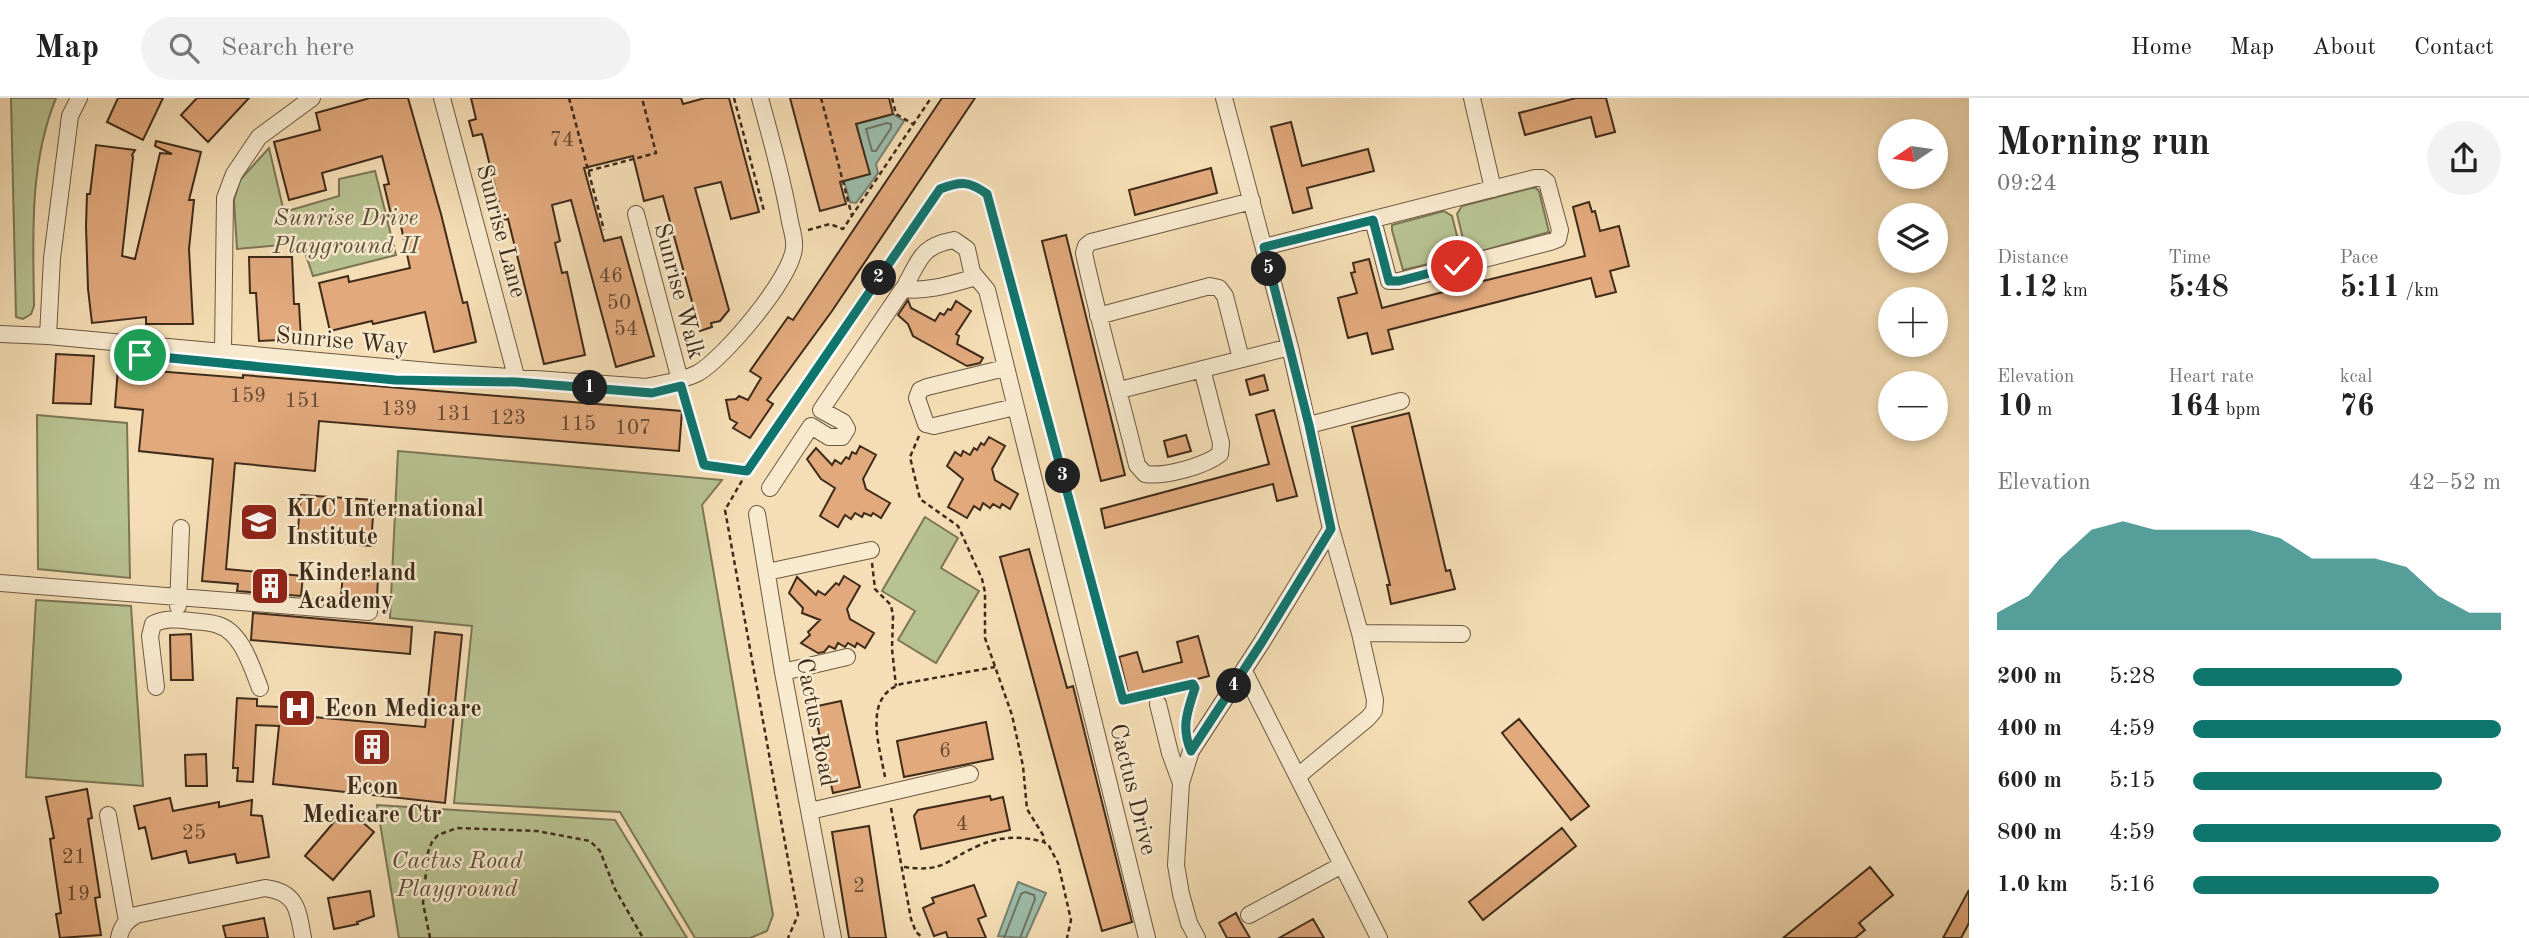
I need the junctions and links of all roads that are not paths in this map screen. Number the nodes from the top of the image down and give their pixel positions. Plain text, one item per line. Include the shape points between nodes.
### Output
1 (79, 98) edge
2 (312, 98) edge
3 (442, 98) edge
4 (760, 98) edge
5 (1224, 98) edge
6 (1472, 98) edge
7 (1493, 190) junction
8 (1252, 201) junction
9 (636, 214) dead end
10 (1373, 220) junction
11 (1264, 247) junction
12 (976, 276) junction
13 (905, 286) junction
14 (1098, 316) junction
15 (0, 334) edge
16 (48, 336) junction
17 (1290, 347) junction
18 (223, 351) junction
19 (1241, 359) junction
20 (1005, 368) junction
21 (1202, 369) junction
22 (516, 376) junction
23 (680, 380) junction
24 (1120, 390) junction
25 (1401, 401) dead end
26 (1015, 407) junction
27 (1309, 425) junction
28 (770, 488) dead end
29 (757, 514) dead end
30 (181, 528) dead end
31 (1331, 529) junction
32 (871, 550) road end
33 (767, 572) junction
34 (0, 583) edge
35 (178, 597) junction
36 (369, 612) dead end
37 (177, 620) junction
38 (1360, 633) junction
39 (1462, 634) dead end
40 (848, 657) dead end
41 (1244, 671) junction
42 (783, 672) junction
43 (156, 687) dead end
44 (260, 688) dead end
45 (1158, 704) dead end
46 (970, 774) dead end
47 (1298, 776) junction
48 (1181, 783) junction
49 (810, 811) junction
50 (108, 815) dead end
51 (1342, 864) junction
52 (1249, 915) dead end
53 (127, 920) junction
54 (119, 938) edge
55 (303, 938) edge
56 (833, 938) edge
57 (1147, 938) edge
58 (1197, 938) edge
59 (1378, 938) edge

1 - 16 street via 68,129 52,258
2 - 18 street via 259,137 234,174 225,198
3 - 22 street, Sunrise Lane
4 - 23 street, Sunrise Way via 795,248 789,266 759,312 707,366
5 - 8 street
6 - 7 street
7 - 10 street
7 - 10 street via 1542,178 1548,182 1560,230 1558,239 1389,281
8 - 11 street
8 - 14 street via 1091,242 1084,253
9 - 23 street, Sunrise Walk
10 - 11 street
11 - 17 street
12 - 13 street via 919,291
12 - 13 street, Cactus Drive via 967,249 954,240 923,253
12 - 20 street, Cactus Drive via 987,290
13 - 28 street via 821,410 844,422 845,433 830,437 811,426
14 - 19 street via 1210,286 1219,288
14 - 24 street
15 - 16 street, Sunrise Way
16 - 18 street, Sunrise Way
17 - 19 street
17 - 27 street
18 - 22 street, Sunrise Way
19 - 21 street
20 - 26 street, Cactus Drive
20 - 26 street via 920,390 917,398 926,424 933,426
21 - 24 street
21 - 24 street via 1220,454 1211,461 1156,476 1145,474 1137,465
22 - 23 street, Sunrise Way via 647,387
25 - 27 street
26 - 57 street, Cactus Drive
27 - 31 street
29 - 33 street, Cactus Road
30 - 35 street
31 - 38 street
31 - 41 street
32 - 33 street
33 - 42 street, Cactus Road
34 - 35 street
35 - 36 street
35 - 37 street
37 - 43 street via 153,624 150,636
37 - 44 street via 220,625 234,636
38 - 39 street
38 - 47 street via 1374,710
40 - 42 street
41 - 47 street
41 - 48 street via 1191,751
42 - 49 street, Cactus Road
45 - 48 street
46 - 49 street
47 - 51 street
48 - 58 street via 1176,865 1183,904
49 - 56 street, Cactus Road
50 - 53 street
51 - 52 street
51 - 59 street
53 - 54 street
53 - 55 street via 265,888 283,892 292,900

